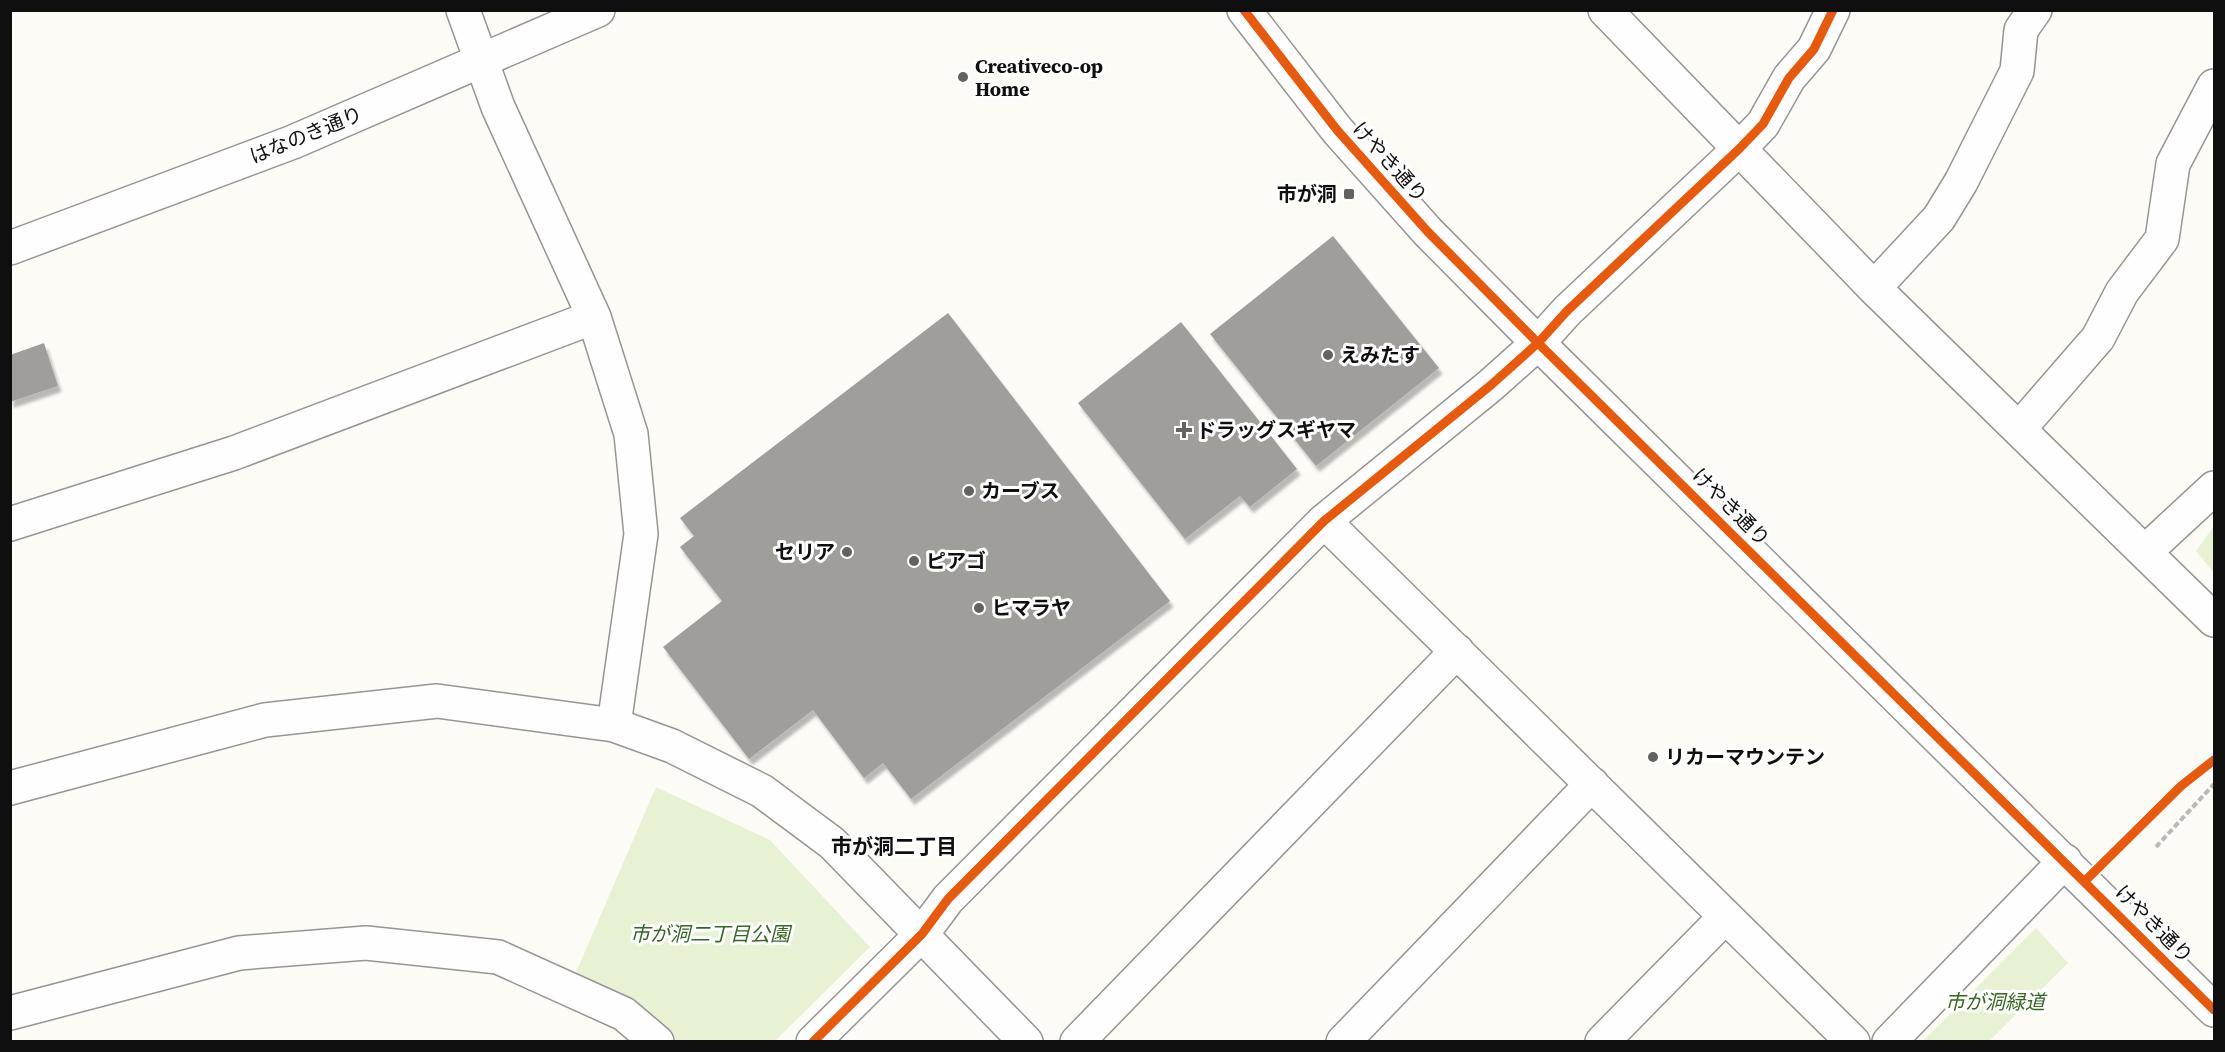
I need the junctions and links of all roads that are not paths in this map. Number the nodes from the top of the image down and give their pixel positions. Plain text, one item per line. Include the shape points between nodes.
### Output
1 (463, 10) edge
2 (598, 10) edge
3 (1244, 10) edge
4 (1605, 10) edge
5 (1833, 10) edge
6 (2035, 10) edge
7 (481, 60) junction
8 (2214, 86) edge
9 (1738, 149) junction
10 (10, 248) edge
11 (1874, 288) junction
12 (594, 318) junction
13 (1538, 343) junction
14 (2019, 429) junction
15 (2214, 488) edge
16 (1324, 521) junction
17 (10, 524) edge
18 (2145, 552) junction
19 (2214, 620) edge
20 (1457, 651) junction
21 (614, 725) junction
22 (1592, 784) junction
23 (10, 788) edge
24 (2065, 861) junction
25 (1725, 917) junction
26 (922, 934) junction
27 (2214, 1010) edge
28 (10, 1013) edge
29 (657, 1041) edge
30 (813, 1041) edge
31 (1026, 1041) edge
32 (1077, 1041) edge
33 (1343, 1041) edge
34 (1602, 1041) edge
35 (1853, 1041) edge
36 (1889, 1041) edge

1 - 7 street
2 - 7 street, はなのき通り
3 - 13 street, けやき通り via 1337,130 1428,232
4 - 9 street
5 - 9 street via 1814,50 1789,78 1763,124
6 - 11 street via 2021,30 2017,71 1961,182 1939,218
7 - 10 street, はなのき通り via 293,142
7 - 12 street via 498,107
8 - 14 street via 2173,164 2162,239 2122,292 2098,338
9 - 11 street
9 - 13 street
11 - 14 street
12 - 17 street via 234,453
12 - 21 street via 631,434 641,534
13 - 16 street
13 - 24 street, けやき通り
14 - 18 street
15 - 18 street
16 - 20 street
16 - 26 street via 948,899
18 - 19 street
20 - 22 street
20 - 32 street
21 - 23 street via 436,701 265,720
21 - 26 street via 672,746 762,791 832,843
22 - 25 street
22 - 33 street
24 - 27 street, けやき通り
24 - 36 street
25 - 34 street
25 - 35 street
26 - 30 street
26 - 31 street
28 - 29 street via 239,953 366,943 498,957 624,1014

